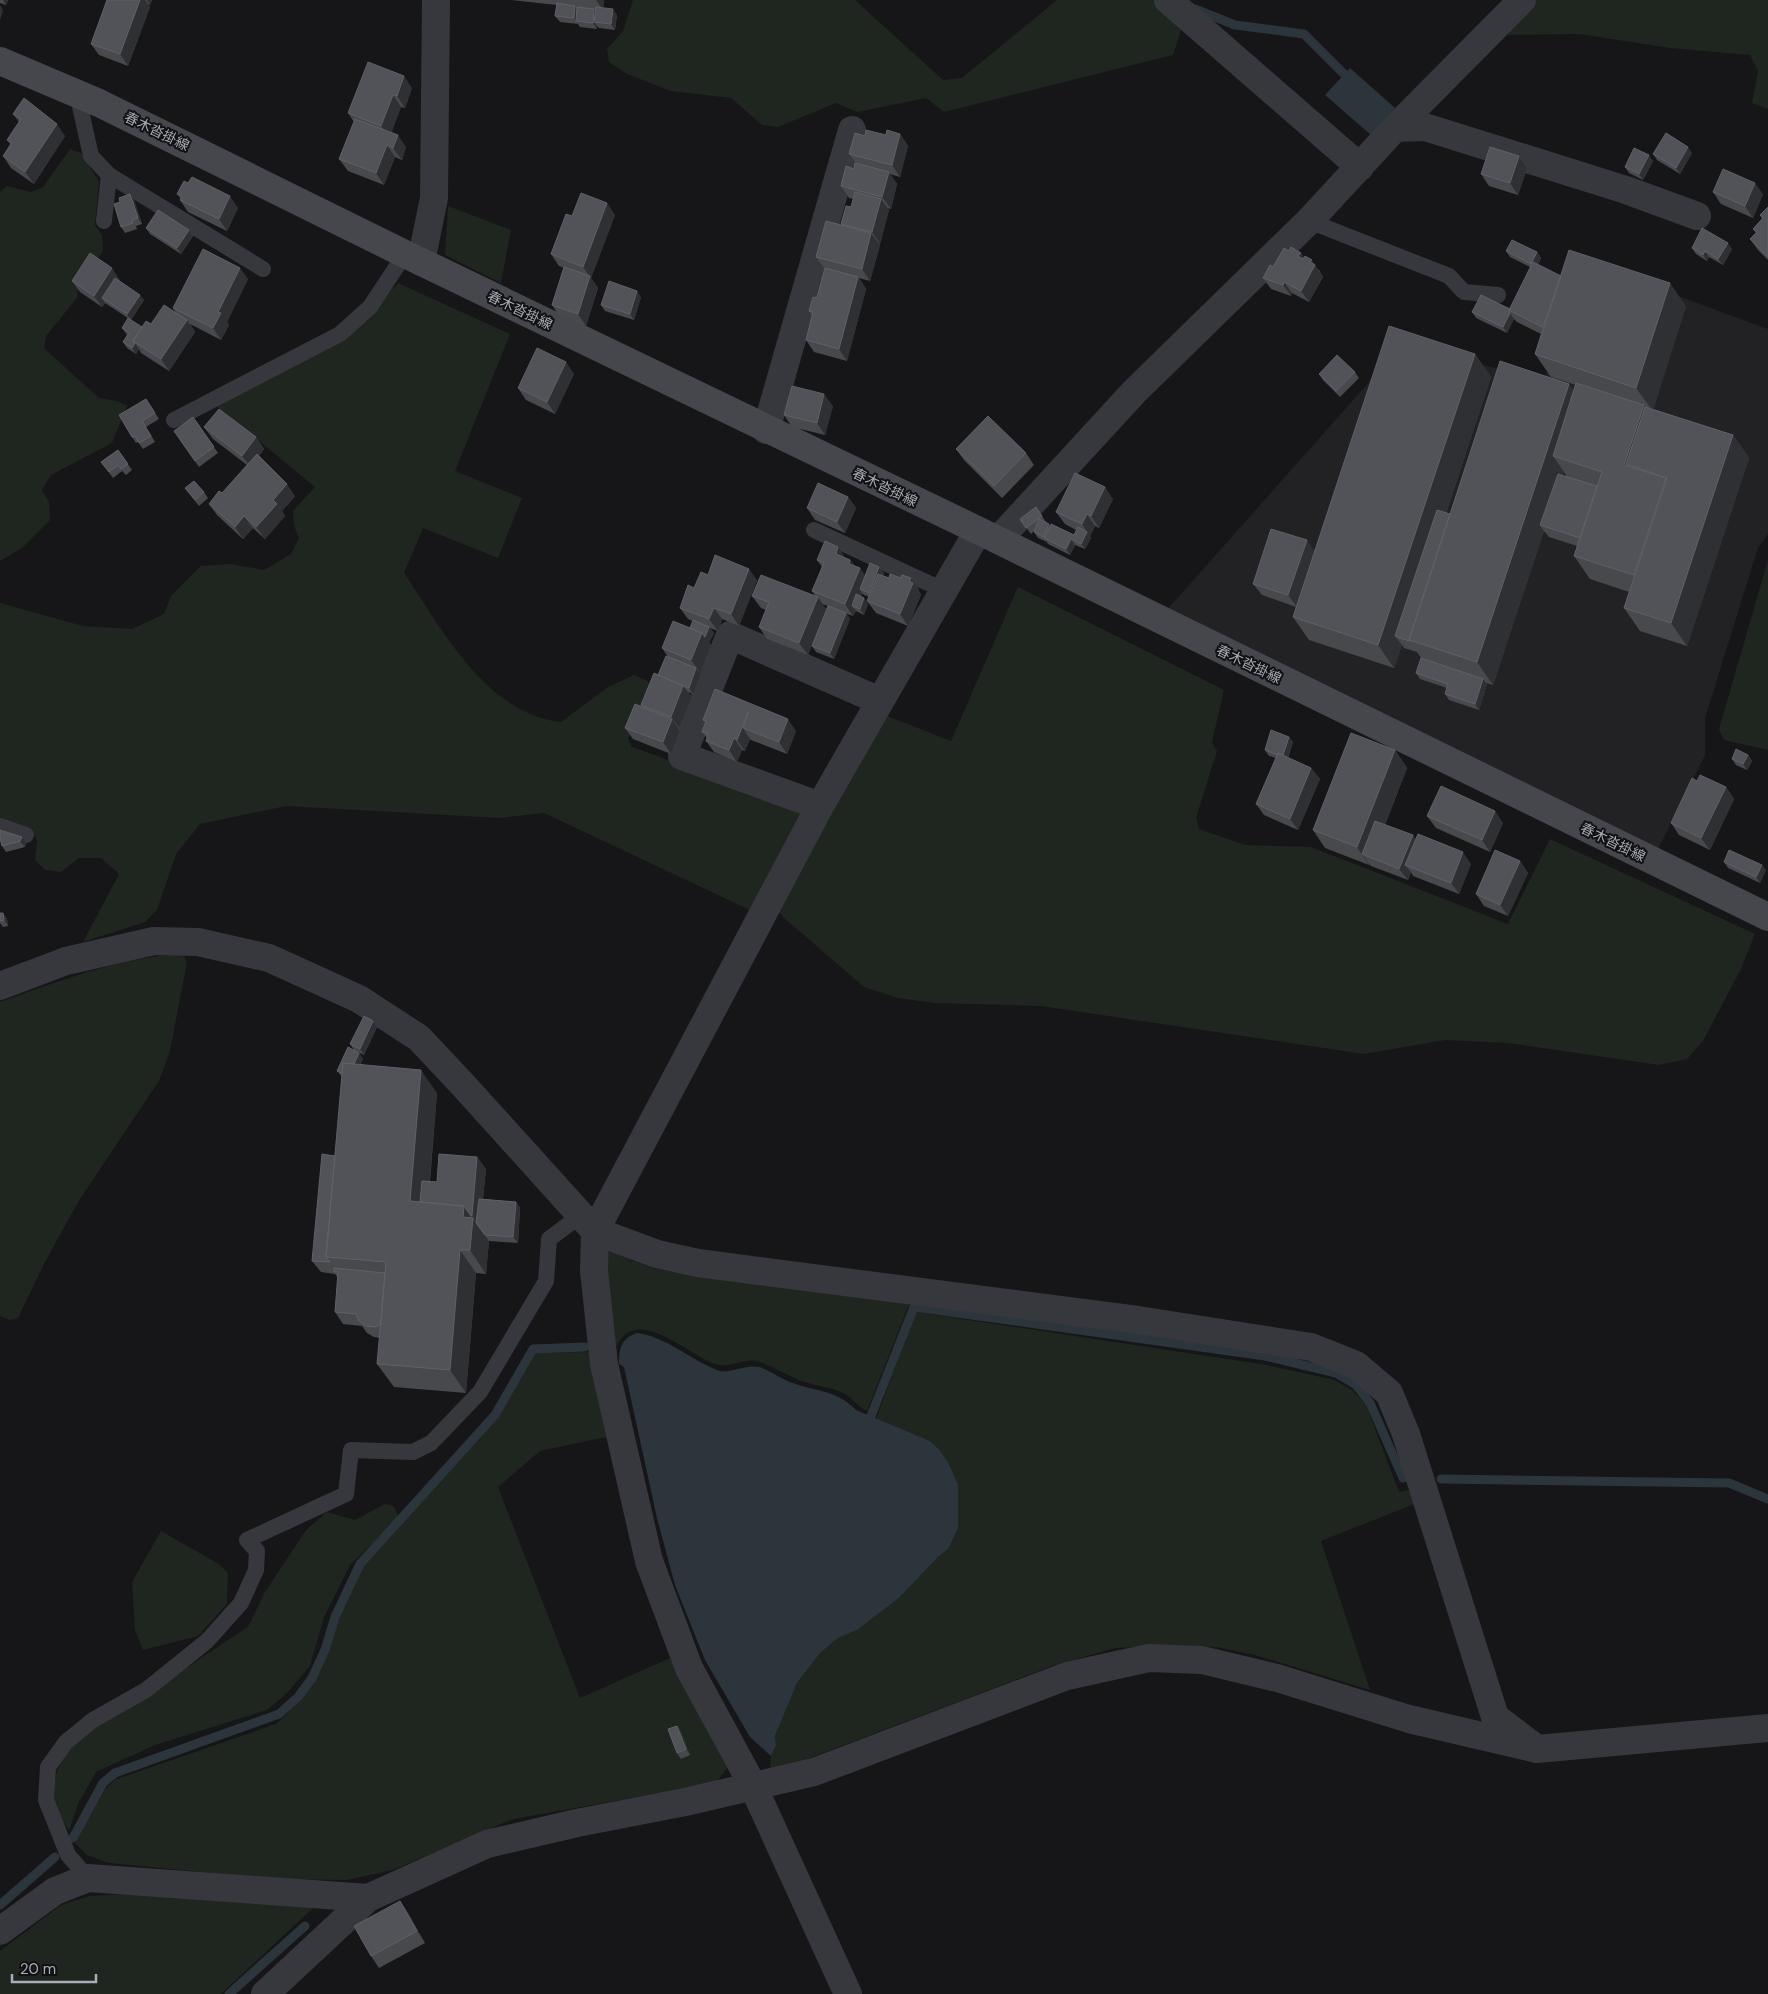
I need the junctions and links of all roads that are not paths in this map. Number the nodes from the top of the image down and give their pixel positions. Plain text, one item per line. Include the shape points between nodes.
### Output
1 (436, 0) edge
2 (1168, 0) edge
3 (1522, 0) edge
4 (0, 61) edge
5 (77, 93) junction
6 (1395, 128) junction
7 (852, 130) dead end
8 (1360, 167) junction
9 (109, 175) junction
10 (1697, 216) dead end
11 (104, 221) dead end
12 (1309, 221) junction
13 (413, 258) junction
14 (263, 269) dead end
15 (1498, 295) dead end
16 (174, 420) dead end
17 (766, 430) junction
18 (814, 530) dead end
19 (988, 536) junction
20 (944, 590) junction
21 (880, 701) junction
22 (820, 806) junction
23 (0, 826) edge
24 (26, 835) dead end
25 (1768, 917) edge
26 (0, 986) edge
27 (588, 1223) junction
28 (1768, 1728) edge
29 (1537, 1749) junction
30 (754, 1786) junction
31 (88, 1878) junction
32 (368, 1898) junction
33 (0, 1931) edge
34 (265, 1994) edge
35 (848, 1994) edge

1 - 13 street via 434,198
2 - 8 street
3 - 6 street
4 - 5 main road, 春木沓掛線
5 - 9 lane via 91,156
5 - 13 main road, 春木沓掛線
6 - 8 street
6 - 10 street via 1425,127 1626,190
7 - 17 street
8 - 12 street
9 - 11 lane
9 - 14 lane
12 - 15 lane via 1449,276 1464,292
12 - 19 street
13 - 16 lane via 370,307 340,334
13 - 17 main road, 春木沓掛線
17 - 19 main road, 春木沓掛線
18 - 20 lane
19 - 20 street
19 - 25 main road, 春木沓掛線
20 - 21 street
21 - 22 street
21 - 22 street via 730,635 682,756
22 - 27 street
23 - 24 lane
26 - 27 street via 66,961 154,941 198,942 269,958 359,999 418,1038
27 - 29 street via 657,1254 698,1263 1138,1320 1311,1347 1356,1364 1389,1393 1406,1434 1495,1717
27 - 30 street via 604,1364 649,1561 689,1668
27 - 31 lane via 549,1239 546,1281 480,1392 431,1443 414,1452 351,1450 346,1494 247,1540 257,1551 256,1570 241,1603 207,1641 146,1690 93,1720 66,1742 48,1767 46,1800 68,1855
28 - 29 street
29 - 30 street via 1409,1719 1277,1678 1202,1660 1149,1658 1067,1676 814,1772
30 - 32 street via 487,1844
30 - 35 street
31 - 32 street
31 - 33 street via 55,1891
32 - 34 street

